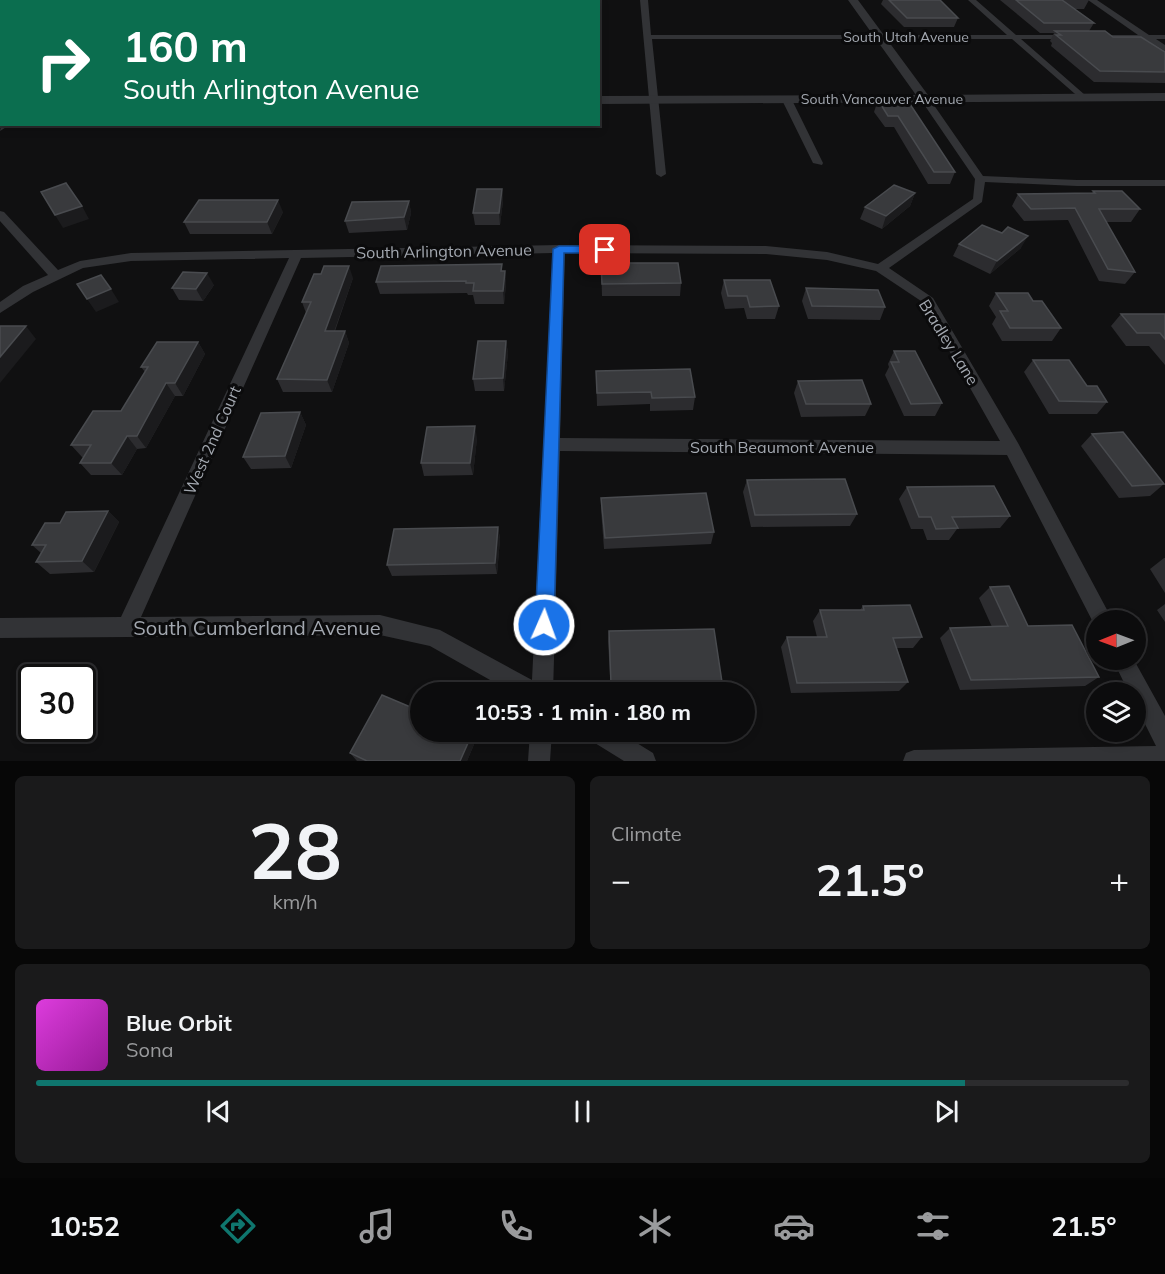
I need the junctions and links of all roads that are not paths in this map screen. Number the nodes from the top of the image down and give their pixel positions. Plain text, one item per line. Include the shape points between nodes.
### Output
1 (644, 0) edge
2 (853, 0) edge
3 (972, 0) edge
4 (1092, 0) edge
5 (648, 37) junction
6 (1012, 37) junction
7 (1147, 37) junction
8 (1165, 37) edge
9 (883, 38) junction
10 (1165, 49) edge
11 (1082, 97) junction
12 (1165, 97) edge
13 (600, 100) edge
14 (654, 100) junction
15 (787, 100) junction
16 (926, 100) junction
17 (818, 163) dead end
18 (661, 174) dead end
19 (980, 179) junction
20 (1165, 183) edge
21 (0, 214) edge
22 (559, 249) junction
23 (297, 253) junction
24 (880, 268) junction
25 (56, 276) junction
26 (0, 309) edge
27 (551, 444) junction
28 (1012, 448) junction
29 (1097, 610) edge
30 (128, 626) junction
31 (0, 628) edge
32 (1128, 670) edge
33 (514, 682) edge
34 (542, 682) edge
35 (1165, 739) edge
36 (540, 742) edge
37 (614, 742) edge
38 (1165, 757) edge
39 (539, 761) edge
40 (645, 761) edge
41 (914, 761) edge

1 - 5 street
2 - 9 street
3 - 6 street
4 - 7 street
5 - 9 street, South Utah Avenue
5 - 14 street
6 - 7 street, South Utah Avenue
6 - 9 street, South Utah Avenue
6 - 11 street
7 - 8 street, South Utah Avenue
7 - 10 street
9 - 16 street
11 - 12 street, South Vancouver Avenue
11 - 16 street, South Vancouver Avenue
13 - 14 street, South Vancouver Avenue
14 - 15 street, South Vancouver Avenue
14 - 18 street
15 - 16 street, South Vancouver Avenue
15 - 17 street
16 - 19 street
19 - 20 street
19 - 24 street via 978,200
21 - 25 street
22 - 23 street, South Arlington Avenue
22 - 24 street, South Arlington Avenue via 766,250 827,256
22 - 27 street
23 - 25 street, South Arlington Avenue via 131,257 80,265
23 - 30 street, West 2nd Court
24 - 28 street, Bradley Lane via 926,298
25 - 26 street, South Arlington Avenue via 28,289
27 - 28 street, South Beaumont Avenue
27 - 34 street
28 - 29 street, Bradley Lane
30 - 31 street, South Cumberland Avenue
30 - 33 street, South Cumberland Avenue via 380,625 433,637
32 - 35 street
36 - 39 street
37 - 40 street
38 - 41 street

